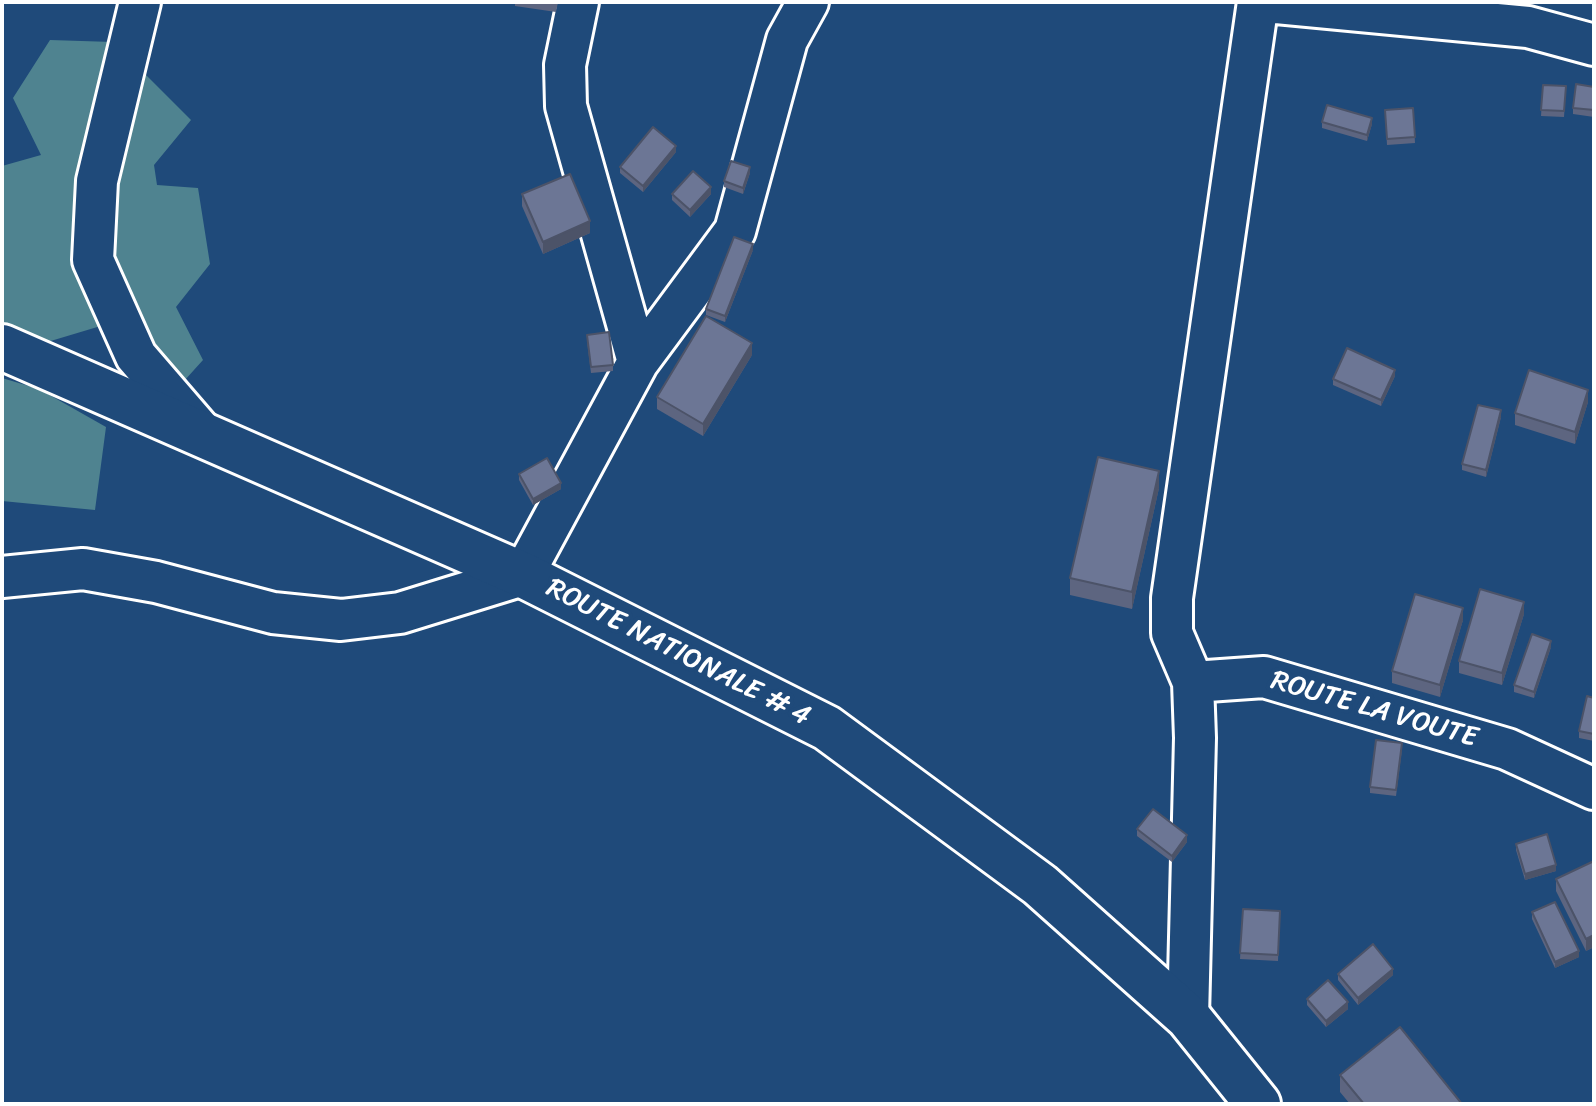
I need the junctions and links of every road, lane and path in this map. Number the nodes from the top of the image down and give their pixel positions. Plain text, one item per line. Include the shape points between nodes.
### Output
1 (140, 2) edge
2 (578, 2) edge
3 (808, 2) edge
4 (1258, 2) edge
5 (1266, 2) edge
6 (1594, 45) edge
7 (2, 347) edge
8 (638, 362) junction
9 (205, 436) junction
10 (523, 575) junction
11 (2, 577) edge
12 (1193, 682) junction
13 (1594, 789) edge
14 (1188, 1017) junction
15 (1258, 1104) edge

1 - 9 street via 97,181 93,260 136,356
2 - 8 street via 565,65 566,106
3 - 8 street via 787,40 735,231
4 - 12 street via 1172,598 1172,633
5 - 6 street via 1528,27
7 - 9 main road, ROUTE NATIONALE # 4
8 - 10 street
9 - 10 main road, ROUTE NATIONALE # 4
10 - 11 street via 400,613 341,620 273,613 83,569
10 - 14 main road, ROUTE NATIONALE # 4 via 827,728 1040,885
12 - 13 street, ROUTE LA VOUTE via 1264,677 1507,749
12 - 14 street
14 - 15 main road, ROUTE NATIONALE # 4

